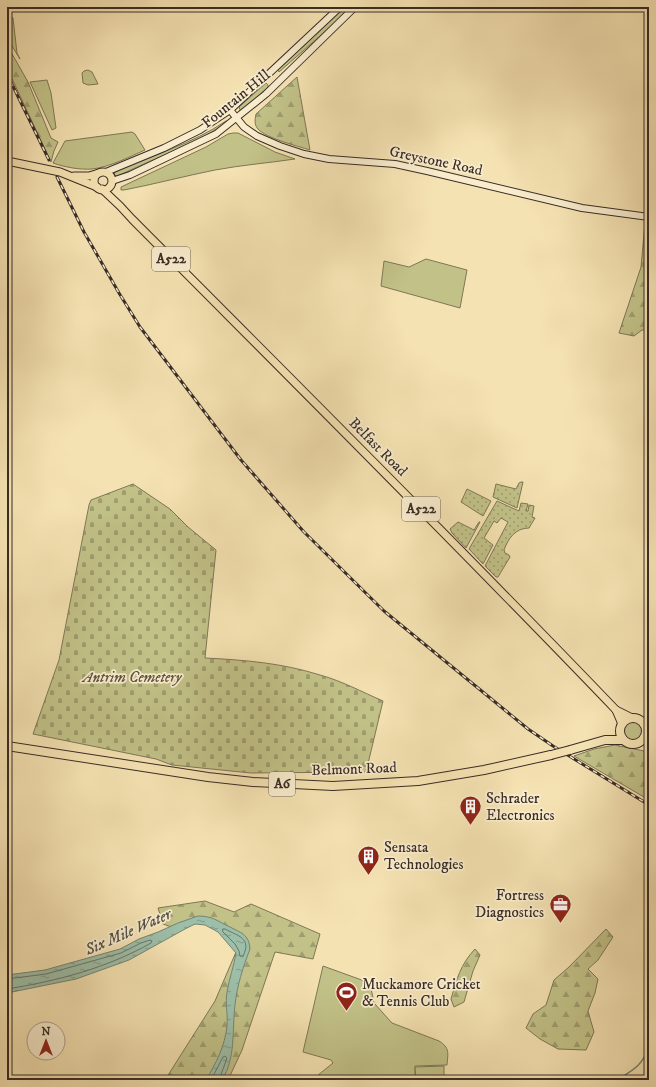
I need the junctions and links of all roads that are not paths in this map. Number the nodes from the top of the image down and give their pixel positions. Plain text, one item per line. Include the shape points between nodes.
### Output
1 (340, 7) edge
2 (355, 7) edge
3 (230, 110) junction
4 (236, 118) junction
5 (7, 161) edge
6 (102, 173) junction
7 (73, 176) junction
8 (112, 182) junction
9 (100, 188) junction
10 (120, 206) junction
11 (649, 217) edge
12 (616, 710) junction
13 (632, 718) junction
14 (621, 725) junction
15 (647, 732) edge
16 (605, 740) junction
17 (623, 740) junction
18 (637, 744) junction
19 (649, 744) edge
20 (7, 746) edge

1 - 3 main road, Fountain Hill
2 - 4 main road, Fountain Hill via 266,94
3 - 4 main road, Greystone Road
3 - 6 main road, Fountain Hill via 200,130 164,148
4 - 8 main road, Fountain Hill via 216,134
4 - 11 main road, Greystone Road via 257,136 316,158 395,164 582,208
5 - 7 main road, A522 via 52,169
6 - 7 main road, A522
6 - 8 main road, A522 via 110,175
6 - 9 main road via 94,180
7 - 9 main road, A522
8 - 9 main road via 109,188
8 - 10 main road, Belfast Road / A522
9 - 10 main road, Belfast Road / A522
10 - 12 main road, Belfast Road / A522
12 - 13 main road, Belfast Road / A522
12 - 14 main road, Belfast Road / A522
13 - 14 highway, A6
13 - 15 highway via 642,722
14 - 16 highway, Belmont Road / A6
14 - 17 highway via 620,735
15 - 18 highway
16 - 17 highway, Belmont Road / A6
16 - 20 highway, Belmont Road / A6, bridge via 484,770 418,781 333,786 208,777
17 - 18 highway, A6 via 628,744
18 - 19 highway, A6

